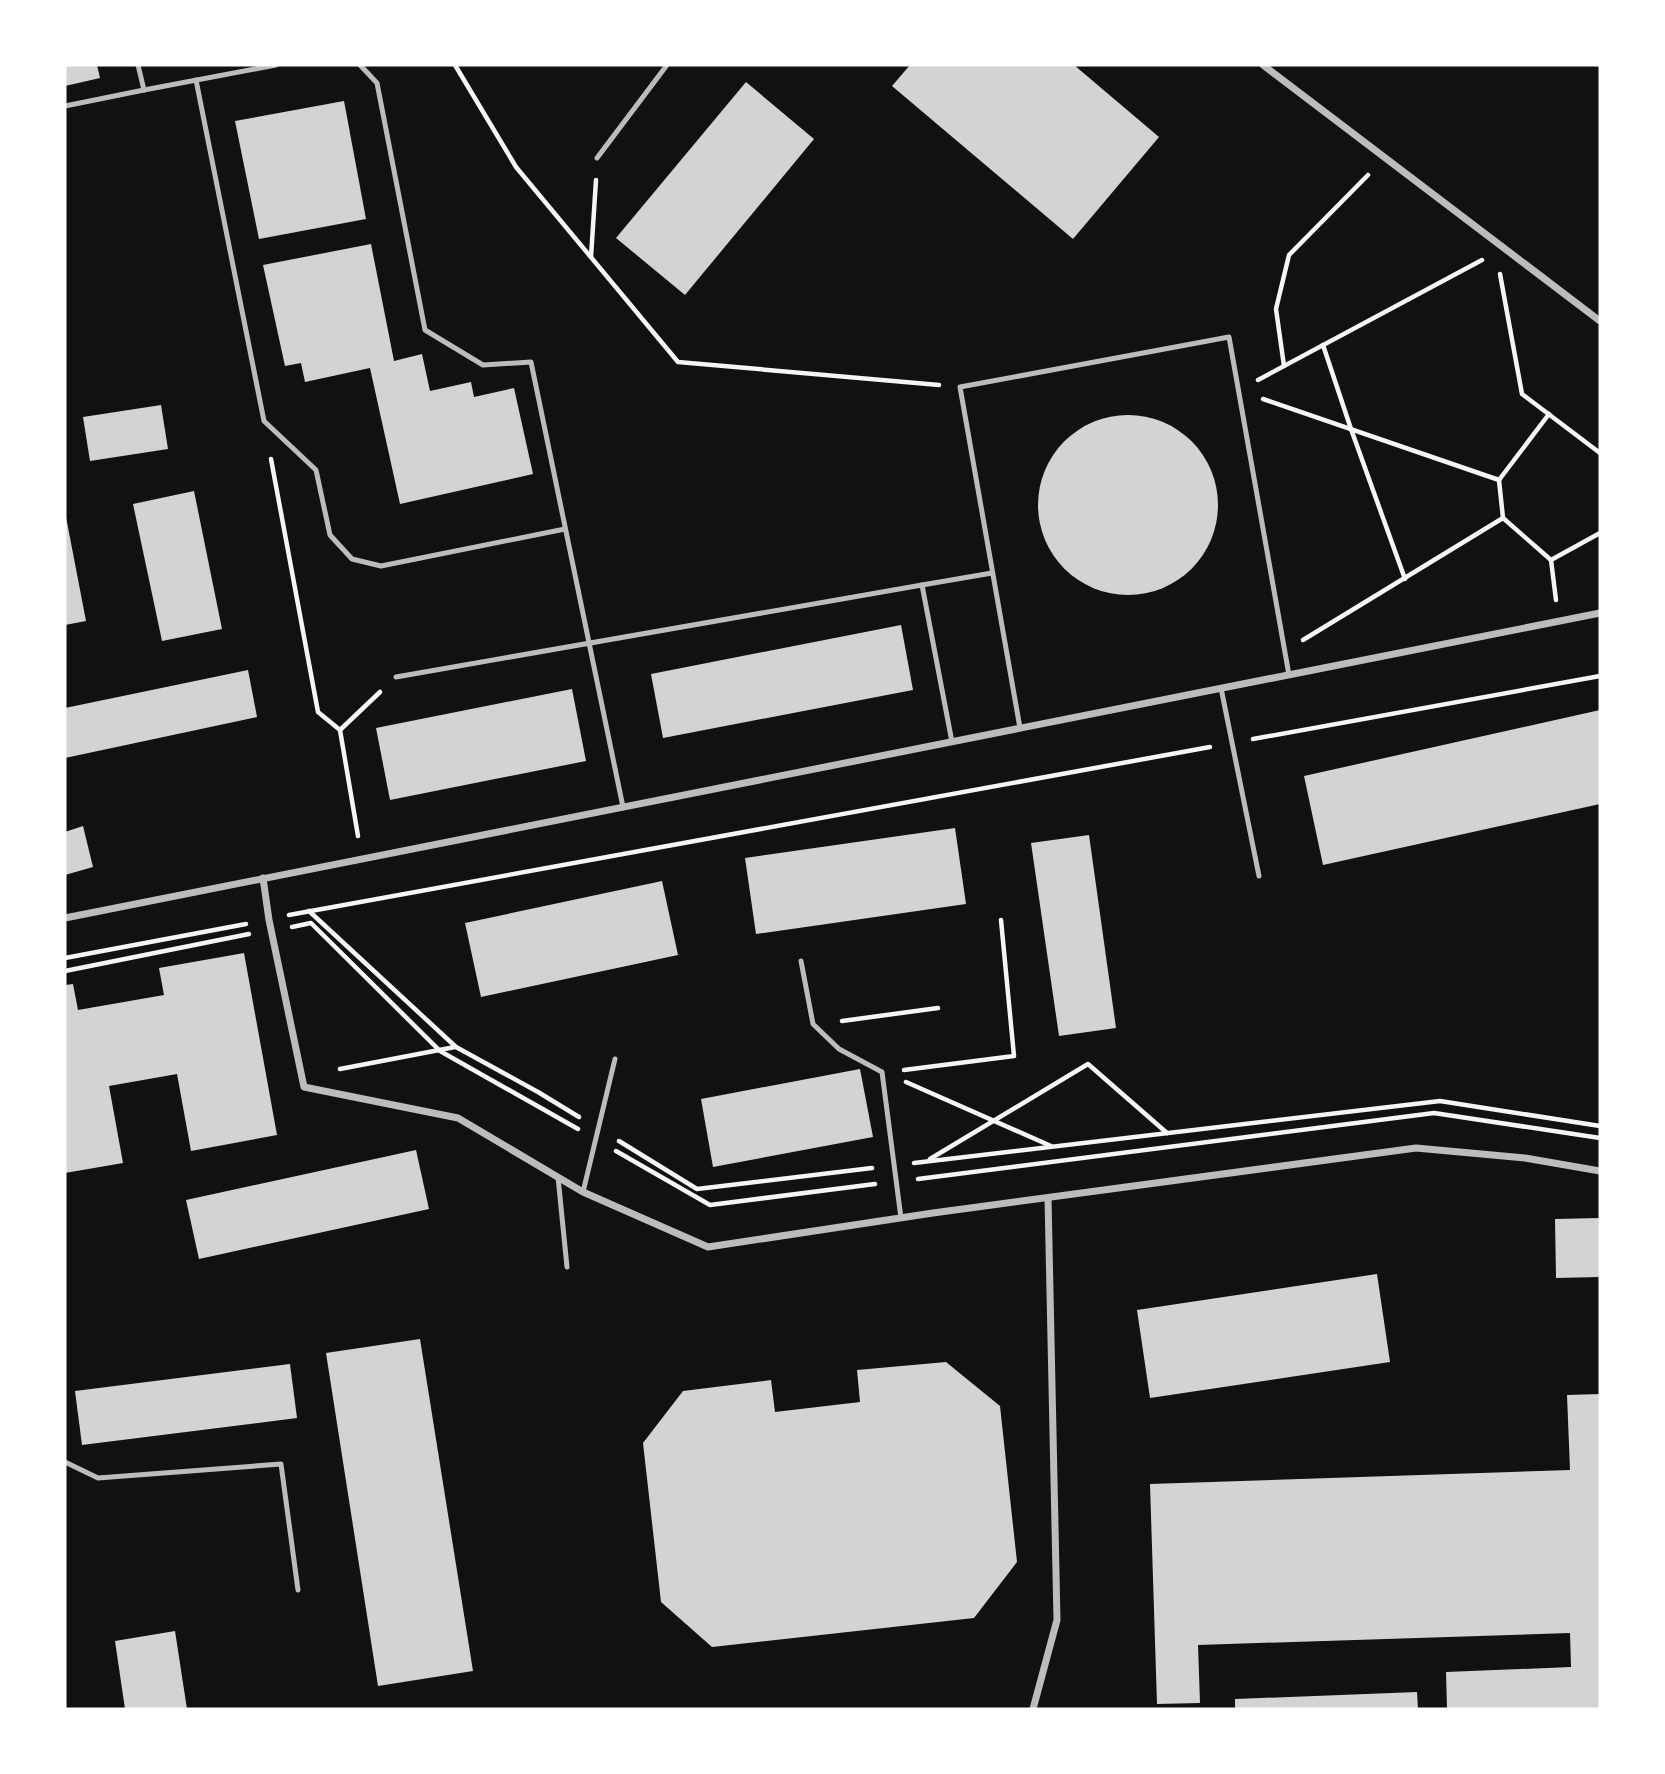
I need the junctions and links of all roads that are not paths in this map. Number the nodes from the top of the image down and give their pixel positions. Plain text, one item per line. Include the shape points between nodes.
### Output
1 (138, 65) edge
2 (276, 65) edge
3 (360, 65) edge
4 (667, 65) edge
5 (1262, 65) edge
6 (196, 80) junction
7 (144, 90) junction
8 (65, 106) edge
9 (597, 158) road end
10 (1600, 321) edge
11 (565, 529) junction
12 (992, 573) junction
13 (922, 585) junction
14 (1600, 613) edge
15 (589, 643) junction
16 (1289, 675) junction
17 (397, 677) road end
18 (1221, 688) junction
19 (1020, 728) junction
20 (952, 741) junction
21 (622, 807) junction
22 (1259, 876) dead end
23 (263, 878) junction
24 (65, 918) edge
25 (801, 961) dead end
26 (615, 1059) dead end
27 (1600, 1171) edge
28 (558, 1177) junction
29 (583, 1192) junction
30 (1048, 1198) junction
31 (901, 1218) junction
32 (567, 1267) dead end
33 (65, 1462) edge
34 (298, 1590) dead end
35 (1033, 1709) edge

1 - 7 lane
2 - 6 lane
3 - 11 lane via 377,83 425,330 482,365 531,362
4 - 9 lane
5 - 10 street
6 - 7 lane
6 - 11 lane via 264,421 316,470 330,535 352,559 381,566
7 - 8 lane
11 - 15 lane
12 - 13 lane
12 - 16 lane via 960,387 1230,337
12 - 19 lane
13 - 15 lane
13 - 20 lane
14 - 16 street
15 - 17 lane
15 - 21 lane
16 - 18 street
18 - 19 street
18 - 22 lane
19 - 20 street
20 - 21 street
21 - 23 street
23 - 24 street
23 - 28 street via 304,1087 458,1118
25 - 31 lane via 813,1024 839,1049 882,1073
26 - 29 lane
27 - 30 street via 1525,1158 1416,1148
28 - 29 street
28 - 32 lane
29 - 31 street via 708,1247
30 - 31 street
30 - 35 street via 1057,1620
33 - 34 lane via 98,1478 281,1464

